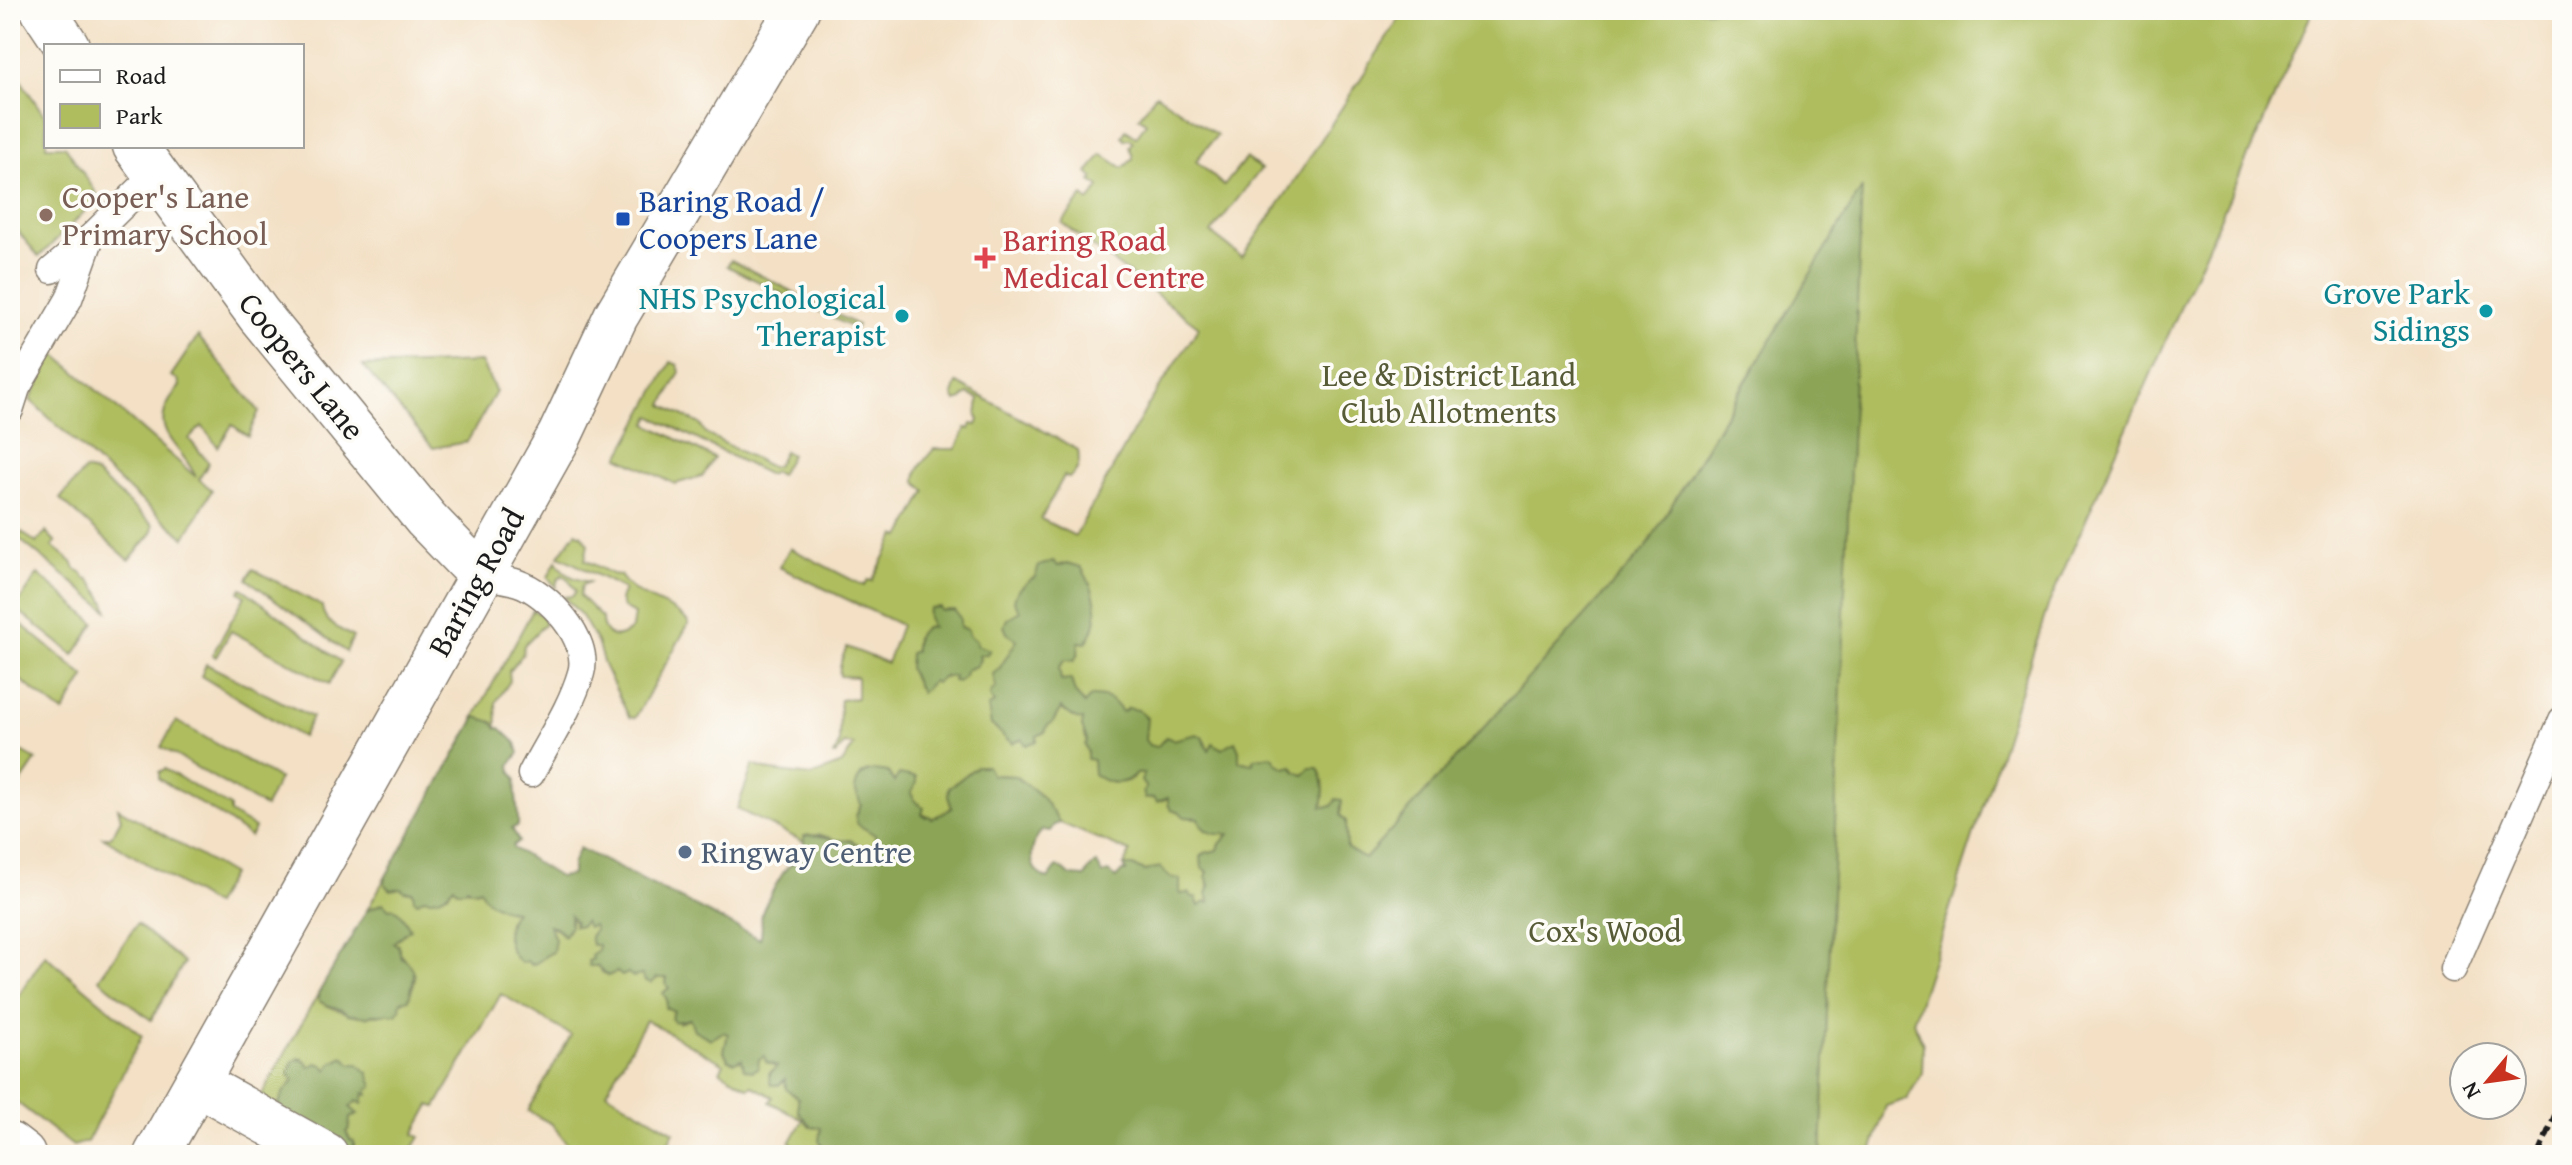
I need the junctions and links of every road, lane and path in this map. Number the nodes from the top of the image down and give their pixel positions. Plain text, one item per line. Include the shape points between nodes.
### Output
1 (43, 10) edge
2 (797, 10) edge
3 (66, 44) edge
4 (144, 161) edge
5 (91, 237) junction
6 (52, 270) dead end
7 (10, 410) edge
8 (481, 576) junction
9 (2562, 720) edge
10 (531, 774) dead end
11 (2453, 969) dead end
12 (197, 1083) junction
13 (10, 1145) edge
14 (23, 1155) edge
15 (156, 1155) edge
16 (326, 1155) edge

1 - 3 main road
2 - 8 main road, Baring Road via 616,316 560,435
4 - 5 lane
4 - 8 main road, Coopers Lane via 259,315 426,519
5 - 6 lane
5 - 7 lane via 69,299 17,388
8 - 10 lane via 531,590 578,638 582,670
8 - 12 main road, Baring Road
9 - 11 lane
12 - 15 main road, Baring Road
12 - 16 main road
13 - 14 main road

